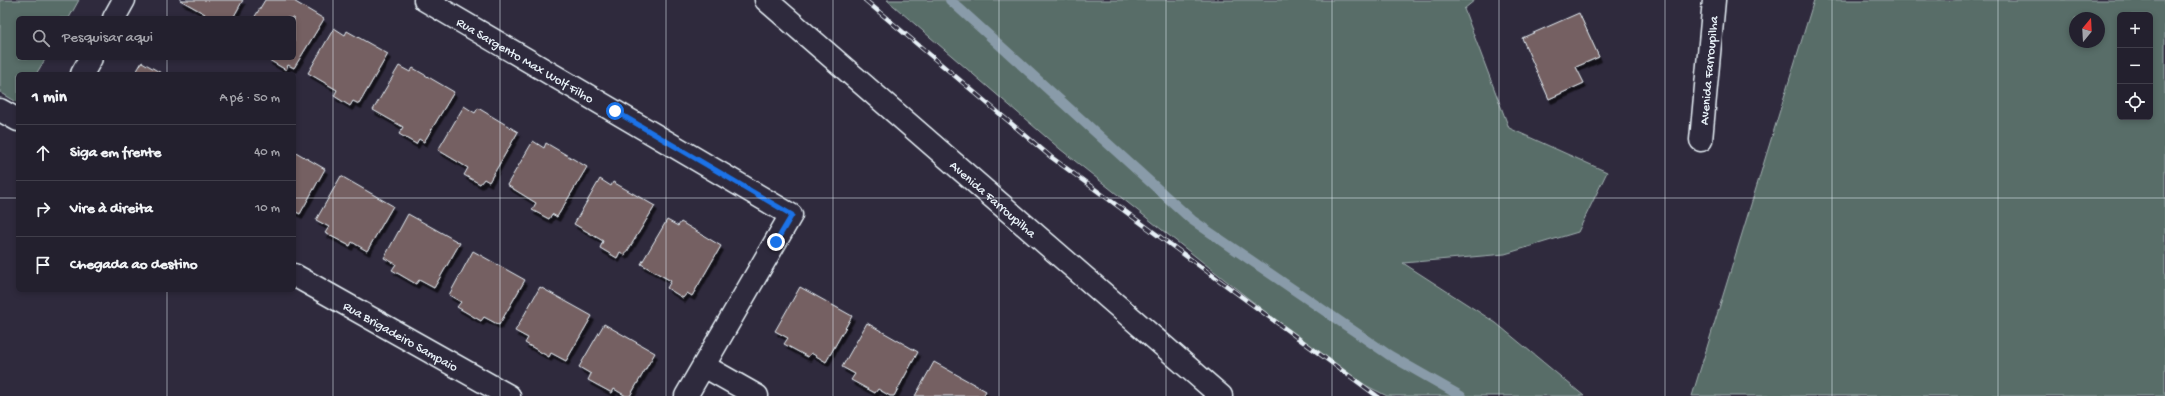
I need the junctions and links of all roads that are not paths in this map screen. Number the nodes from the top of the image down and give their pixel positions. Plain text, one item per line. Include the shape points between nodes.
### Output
1 (124, 0) edge
2 (425, 0) edge
3 (766, 0) edge
4 (1714, 0) edge
5 (115, 16) edge
6 (91, 60) edge
7 (83, 72) edge
8 (0, 110) edge
9 (16, 119) edge
10 (1701, 140) dead end
11 (296, 276) edge
12 (704, 366) junction
13 (509, 396) edge
14 (686, 396) edge
15 (757, 396) edge
16 (1221, 396) edge

1 - 5 street
2 - 12 street, Rua Sargento Max Wolf Filho via 792,215
3 - 16 street, Avenida Farroupilha
4 - 10 street, Avenida Farroupilha
6 - 7 street
8 - 9 street
11 - 13 street, Rua Brigadeiro Sampaio
12 - 14 street
12 - 15 street

